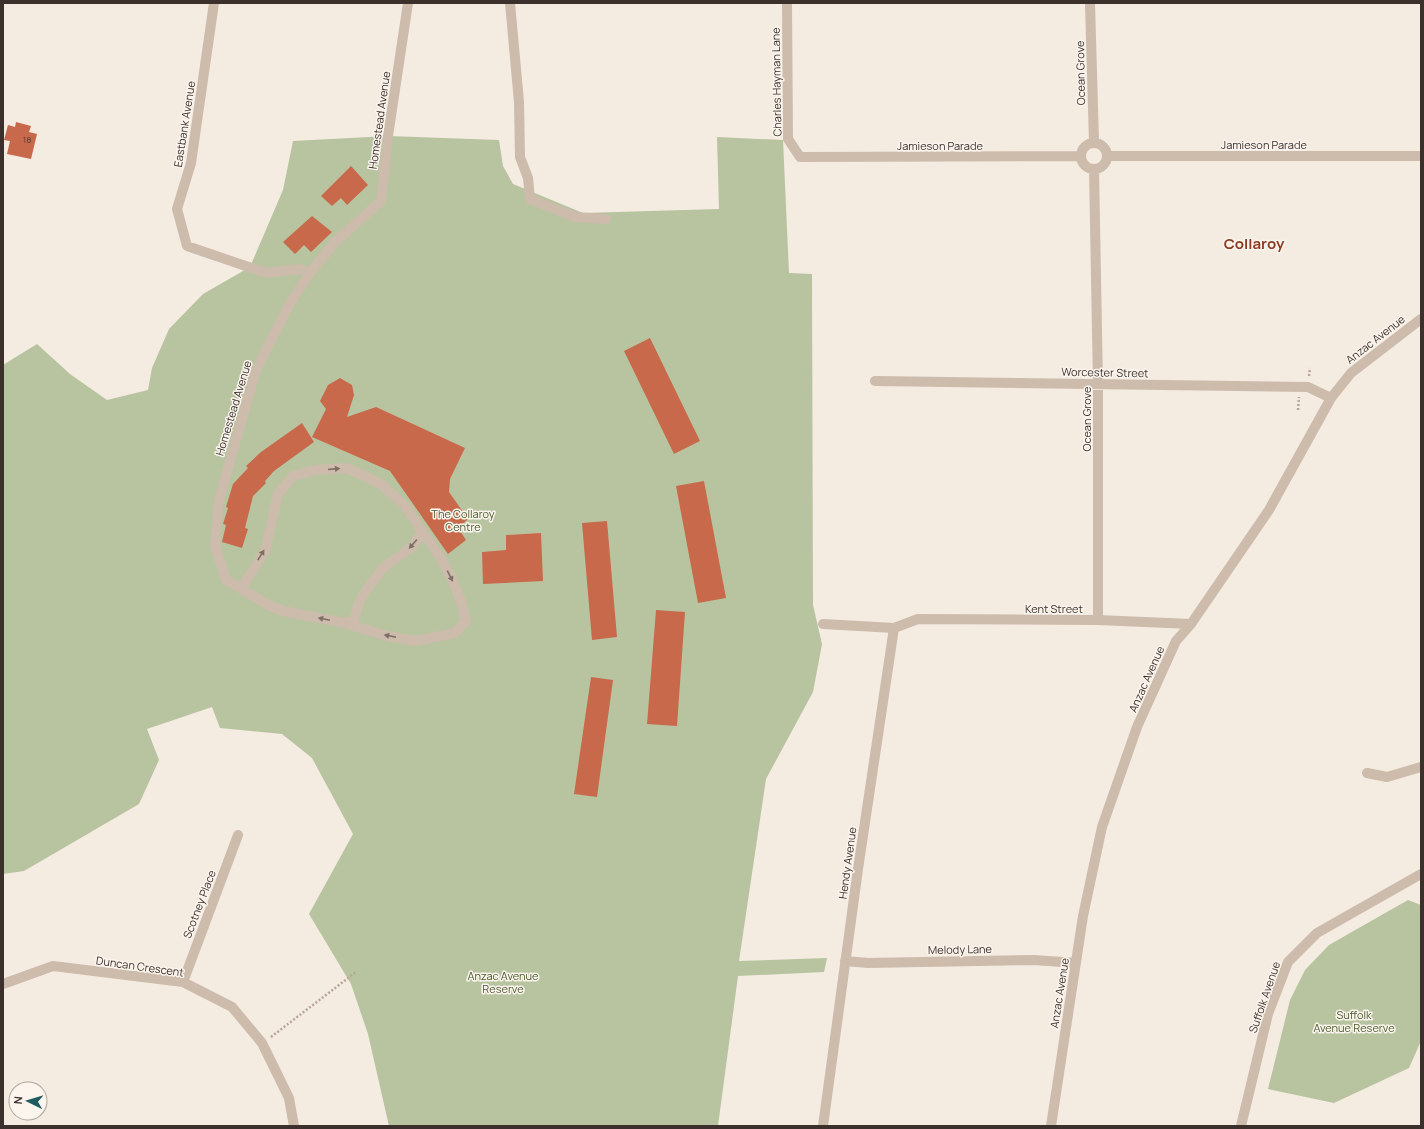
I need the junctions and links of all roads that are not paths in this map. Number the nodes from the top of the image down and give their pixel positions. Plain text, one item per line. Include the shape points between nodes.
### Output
1 (214, 3) edge
2 (408, 3) edge
3 (510, 3) edge
4 (787, 3) edge
5 (1090, 3) edge
6 (1094, 142) junction
7 (1080, 156) junction
8 (1107, 156) junction
9 (1421, 156) edge
10 (800, 157) joint
11 (1094, 169) junction
12 (606, 219) dead end
13 (310, 273) junction
14 (1421, 319) edge
15 (875, 381) dead end
16 (1098, 384) junction
17 (1331, 398) junction
18 (422, 531) junction
19 (241, 589) junction
20 (1098, 620) junction
21 (345, 623) junction
22 (824, 624) dead end
23 (1191, 624) junction
24 (894, 628) junction
25 (1421, 767) edge
26 (1367, 773) dead end
27 (238, 835) dead end
28 (1421, 874) edge
29 (845, 961) junction
30 (1076, 963) junction
31 (183, 982) junction
32 (3, 984) edge
33 (294, 1126) edge
34 (823, 1126) edge
35 (1051, 1126) edge
36 (1241, 1126) edge

1 - 13 street, Eastbank Avenue via 191,163 177,209 187,246 266,273 299,269
2 - 13 street, Homestead Avenue via 380,201 335,242
3 - 12 street via 520,157 528,178 530,199 575,217
4 - 10 street, Charles Hayman Lane via 788,139
5 - 6 street, Ocean Grove
6 - 7 street via 1084,146
6 - 8 street via 1103,146
7 - 10 street, Jamieson Parade
7 - 11 street via 1084,165
8 - 9 street, Jamieson Parade
8 - 11 street via 1103,165
11 - 16 street, Ocean Grove
13 - 19 street, Homestead Avenue via 290,303 256,370 219,500 215,545 226,580
14 - 17 street, Anzac Avenue via 1351,373
15 - 16 street, Worcester Street
16 - 17 street, Worcester Street via 1308,387
16 - 20 street, Ocean Grove
17 - 23 street, Anzac Avenue via 1268,510
19 -> 18 street via 265,550 278,494 293,476 315,470 347,468 381,484 406,507
18 -> 21 street via 413,546 384,567 360,600 354,620
18 -> 21 street, Homestead Avenue via 439,554 462,599 466,621 455,633 416,641 388,636
21 -> 19 street, Homestead Avenue via 283,611
20 - 23 street, Kent Street
20 - 24 street, Kent Street via 918,619
22 - 24 street
23 - 30 street, Anzac Avenue via 1176,641 1137,727 1102,827
24 - 29 street, Hendy Avenue
25 - 26 street via 1387,777
27 - 31 street, Scotney Place
28 - 36 street, Suffolk Avenue via 1317,933 1288,962 1268,1014
29 - 30 street, Melody Lane via 868,963 1034,960
29 - 34 street, Hendy Avenue
30 - 35 street, Anzac Avenue
31 - 32 street, Duncan Crescent via 53,966
31 - 33 street, Duncan Crescent via 232,1007 262,1043 290,1098

